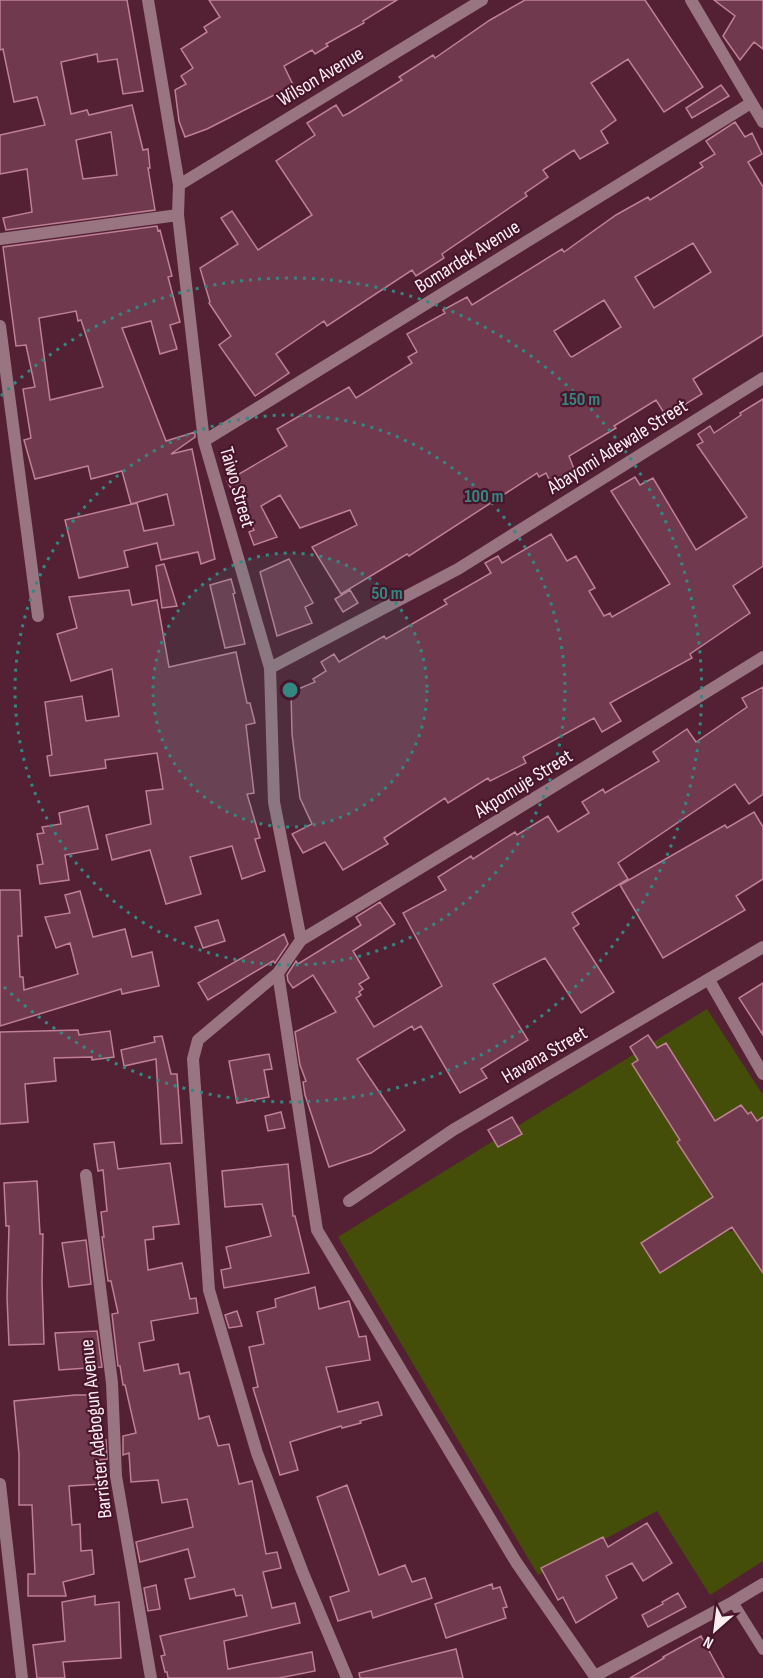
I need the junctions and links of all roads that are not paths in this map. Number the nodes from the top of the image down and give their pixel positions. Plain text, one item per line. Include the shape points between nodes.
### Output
1 (148, 0) edge
2 (482, 0) edge
3 (691, 0) edge
4 (751, 103) junction
5 (763, 122) edge
6 (179, 185) junction
7 (178, 215) junction
8 (0, 239) edge
9 (0, 326) edge
10 (763, 378) edge
11 (204, 441) junction
12 (38, 616) dead end
13 (763, 657) edge
14 (270, 668) junction
15 (301, 940) junction
16 (763, 947) edge
17 (278, 973) junction
18 (709, 980) junction
19 (763, 1074) edge
20 (86, 1175) dead end
21 (349, 1201) dead end
22 (0, 1484) edge
23 (763, 1584) edge
24 (733, 1602) junction
25 (763, 1650) edge
26 (595, 1677) edge
27 (22, 1678) edge
28 (152, 1678) edge
29 (347, 1678) edge

1 - 6 street, Taiwo Street
2 - 6 street, Wilson Avenue
3 - 4 street
4 - 5 street
4 - 11 street, Bomardek Avenue
6 - 7 street, Taiwo Street
7 - 8 street
7 - 11 street, Taiwo Street
9 - 12 street
10 - 14 street, Abayomi Adewale Street via 458,568
11 - 14 street, Taiwo Street
13 - 15 street, Akpomuje Street
14 - 15 street, Taiwo Street via 274,802
15 - 17 street
16 - 18 street, Havana Street
17 - 26 street via 317,1230 516,1562
17 - 29 street via 198,1040 193,1059 209,1290 257,1453
18 - 19 street
18 - 21 street, Havana Street via 453,1130
20 - 28 street, Barrister Adebogun Avenue via 111,1383 116,1476
22 - 27 street
23 - 24 street
24 - 25 lane
24 - 26 street

